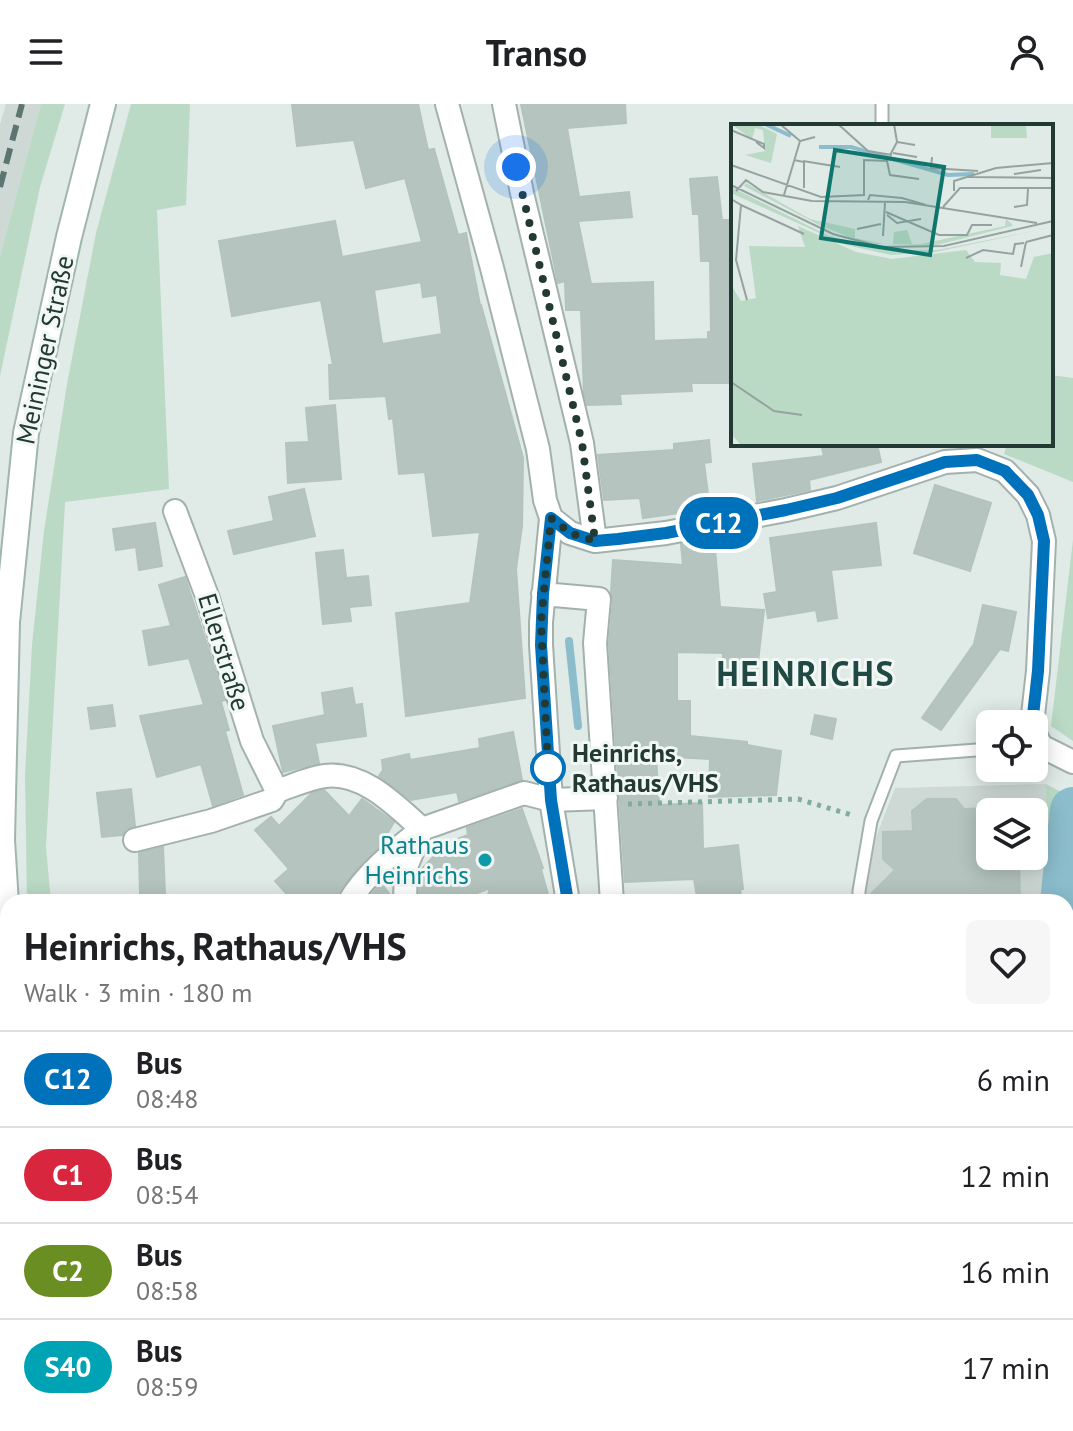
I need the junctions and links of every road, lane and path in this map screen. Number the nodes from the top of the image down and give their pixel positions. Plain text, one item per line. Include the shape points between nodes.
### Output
1 (103, 104) edge
2 (447, 104) edge
3 (504, 104) edge
4 (175, 511) dead end
5 (551, 518) junction
6 (595, 541) junction
7 (543, 594) junction
8 (1034, 710) edge
9 (1048, 748) edge
10 (976, 750) edge
11 (1073, 762) edge
12 (277, 791) junction
13 (551, 800) junction
14 (606, 801) junction
15 (871, 821) junction
16 (422, 829) junction
17 (135, 840) dead end
18 (5, 894) edge
19 (354, 894) edge
20 (405, 894) edge
21 (567, 894) edge
22 (612, 894) edge
23 (859, 894) edge

1 - 18 main road, Meininger Straße via 26,433 7,622
2 - 5 street via 538,449
3 - 6 street via 582,443
4 - 12 street, Ellerstraße via 252,741
5 - 6 street via 570,533
5 - 7 street
6 - 8 street via 786,510 945,462 977,460 1005,471 1028,495 1044,541
7 - 13 street
7 - 14 street via 599,599 595,643
9 - 11 street
10 - 15 lane via 896,756
12 - 16 street via 325,776 346,776 378,791
12 - 17 street via 272,800 250,808
13 - 14 street
13 - 16 street via 524,793
13 - 21 street
14 - 15 path via 798,799
14 - 22 street
15 - 23 lane
16 - 19 street
16 - 20 street via 406,867

